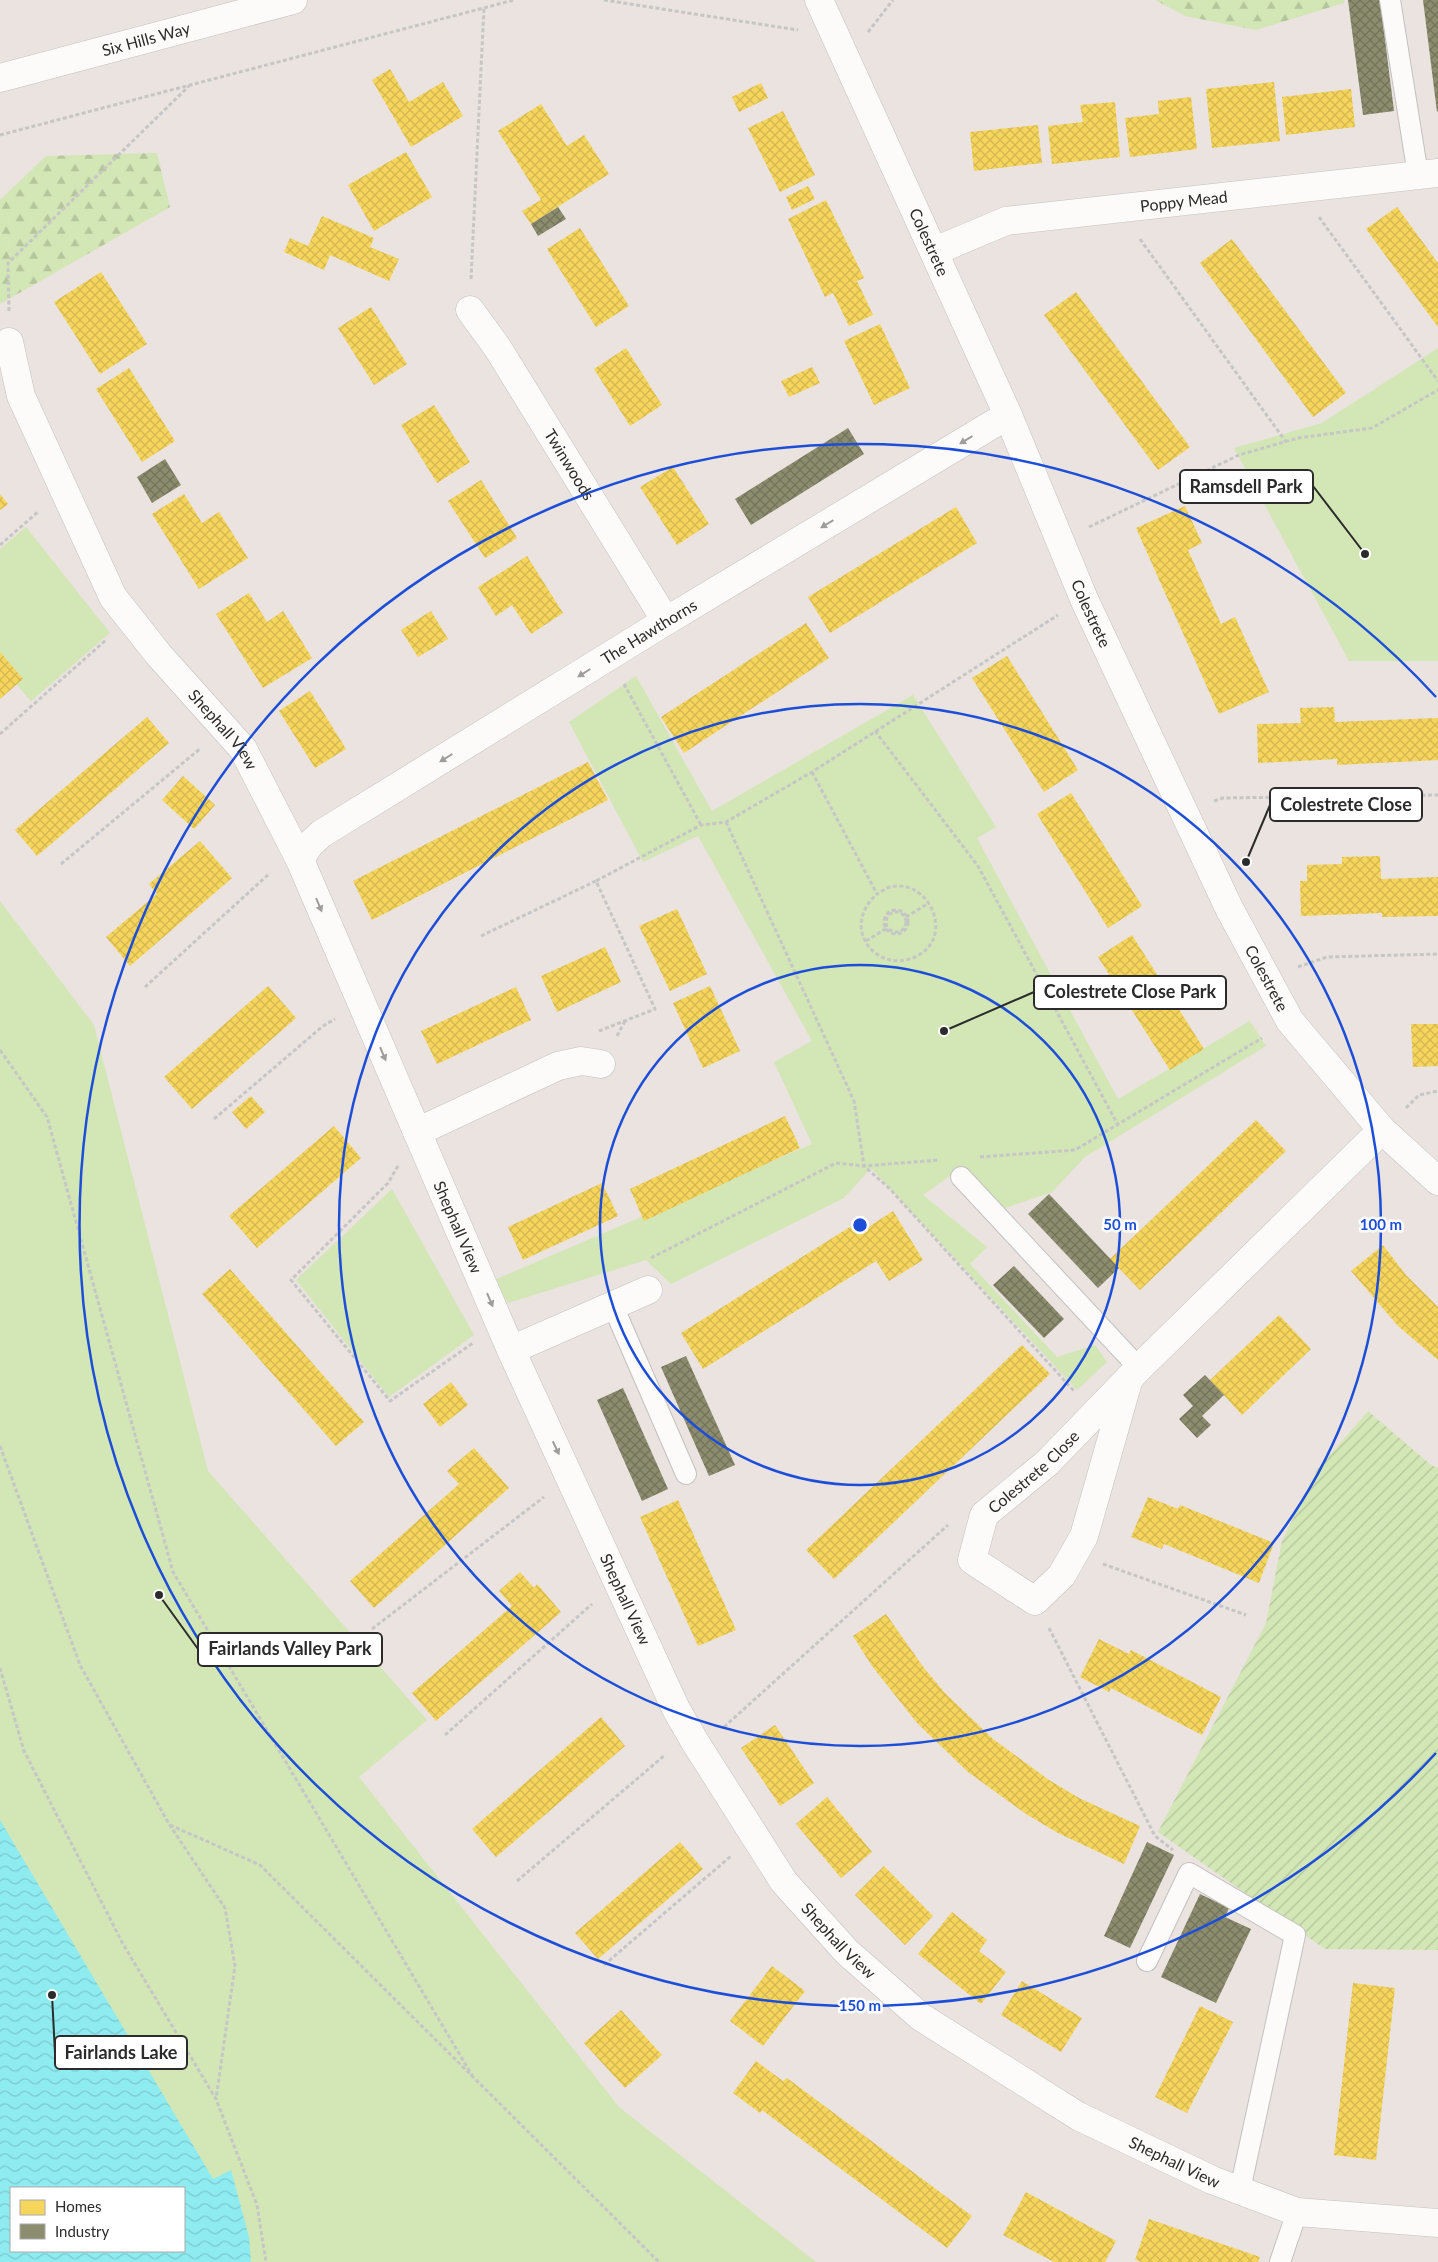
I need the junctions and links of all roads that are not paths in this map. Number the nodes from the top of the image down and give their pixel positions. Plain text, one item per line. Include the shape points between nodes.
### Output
1 (1390, 0) edge
2 (283, 1) edge
3 (824, 11) edge
4 (0, 78) edge
5 (1428, 174) edge
6 (935, 251) junction
7 (470, 310) road end
8 (9, 342) road end
9 (1008, 415) junction
10 (666, 621) junction
11 (298, 855) junction
12 (601, 1064) road end
13 (1382, 1130) junction
14 (417, 1132) junction
15 (961, 1177) dead end
16 (1438, 1181) edge
17 (648, 1290) dead end
18 (613, 1306) junction
19 (511, 1350) junction
20 (1134, 1373) junction
21 (686, 1474) dead end
22 (1147, 1961) dead end
23 (1240, 2190) junction
24 (1297, 2212) junction
25 (1438, 2223) edge
26 (1280, 2262) edge

1 - 5 lane
2 - 4 street, Six Hills Way
3 - 6 street, Colestrete
5 - 6 street, Poppy Mead via 1006,222
6 - 9 street, Colestrete
7 - 10 street, Twinwoods via 497,347
8 - 11 street, Shephall View via 21,396 113,597 158,654 243,749
9 -> 10 street, The Hawthorns
9 - 13 street, Colestrete via 1084,599 1229,908 1290,1021
10 -> 11 street, The Hawthorns via 321,834
11 -> 14 street, Shephall View
12 - 14 street via 581,1061 558,1066
13 - 16 street, Colestrete
13 - 20 street, Colestrete Close
14 -> 19 street, Shephall View
15 - 20 lane
17 - 18 street
18 - 19 street
18 - 21 lane
19 -> 23 street, Shephall View via 676,1709 784,1882 847,1952 921,2017 1078,2116 1212,2180
20 - 20 street, Colestrete Close via 1046,1463 984,1515 972,1560 1035,1601 1062,1575 1084,1536
22 - 23 lane via 1190,1873 1295,1935
23 - 24 street, Shephall View
24 - 25 street, Shephall View
24 - 26 lane

